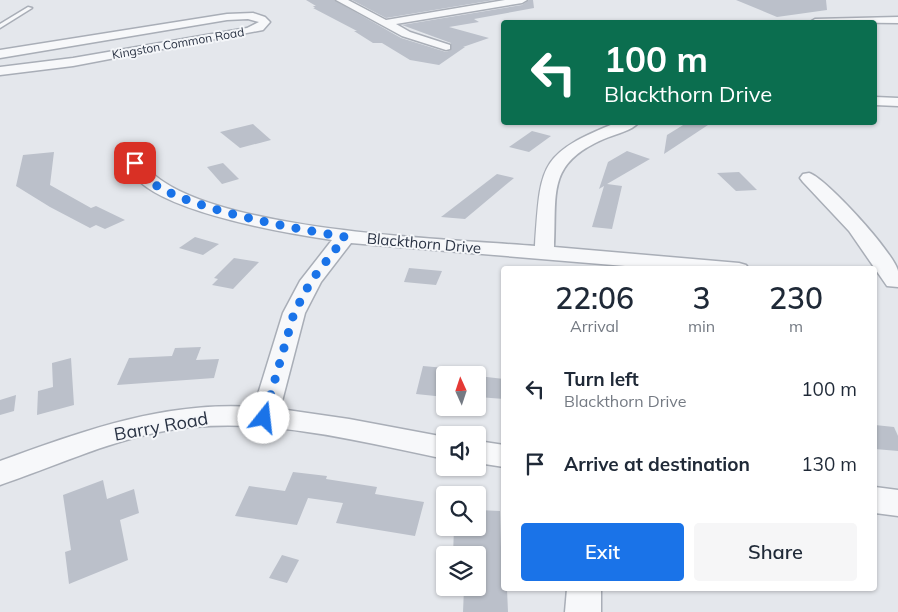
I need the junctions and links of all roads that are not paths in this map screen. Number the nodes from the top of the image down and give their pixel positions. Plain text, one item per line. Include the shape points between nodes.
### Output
1 (341, 0) edge
2 (452, 0) edge
3 (522, 0) edge
4 (30, 8) dead end
5 (472, 8) junction
6 (898, 20) edge
7 (877, 21) edge
8 (386, 23) junction
9 (0, 26) edge
10 (446, 47) dead end
11 (1, 52) edge
12 (0, 71) edge
13 (877, 101) edge
14 (898, 102) edge
15 (626, 125) edge
16 (138, 156) dead end
17 (809, 178) dead end
18 (345, 237) junction
19 (544, 253) junction
20 (702, 266) edge
21 (889, 281) edge
22 (264, 418) junction
23 (436, 446) edge
24 (486, 453) edge
25 (501, 456) edge
26 (0, 473) edge
27 (877, 500) edge
28 (898, 503) edge
29 (584, 591) edge
30 (583, 612) edge

1 - 8 street
2 - 5 street
3 - 5 street
4 - 9 lane
5 - 8 street
6 - 7 street
8 - 10 street via 406,34
11 - 12 street, Kingston Common Road via 228,17 254,17 265,22 247,31 59,64
13 - 14 street
15 - 19 street via 577,148 555,166 549,190
16 - 18 street, Blackthorn Drive via 135,163 141,175 181,197 228,214
17 - 21 street via 859,228
18 - 19 street, Blackthorn Drive
18 - 22 street via 311,281 294,313
19 - 20 street, Blackthorn Drive
22 - 23 street, Barry Road via 318,423
22 - 26 street, Barry Road via 212,416 152,424 83,443
24 - 25 street
27 - 28 street
29 - 30 street

